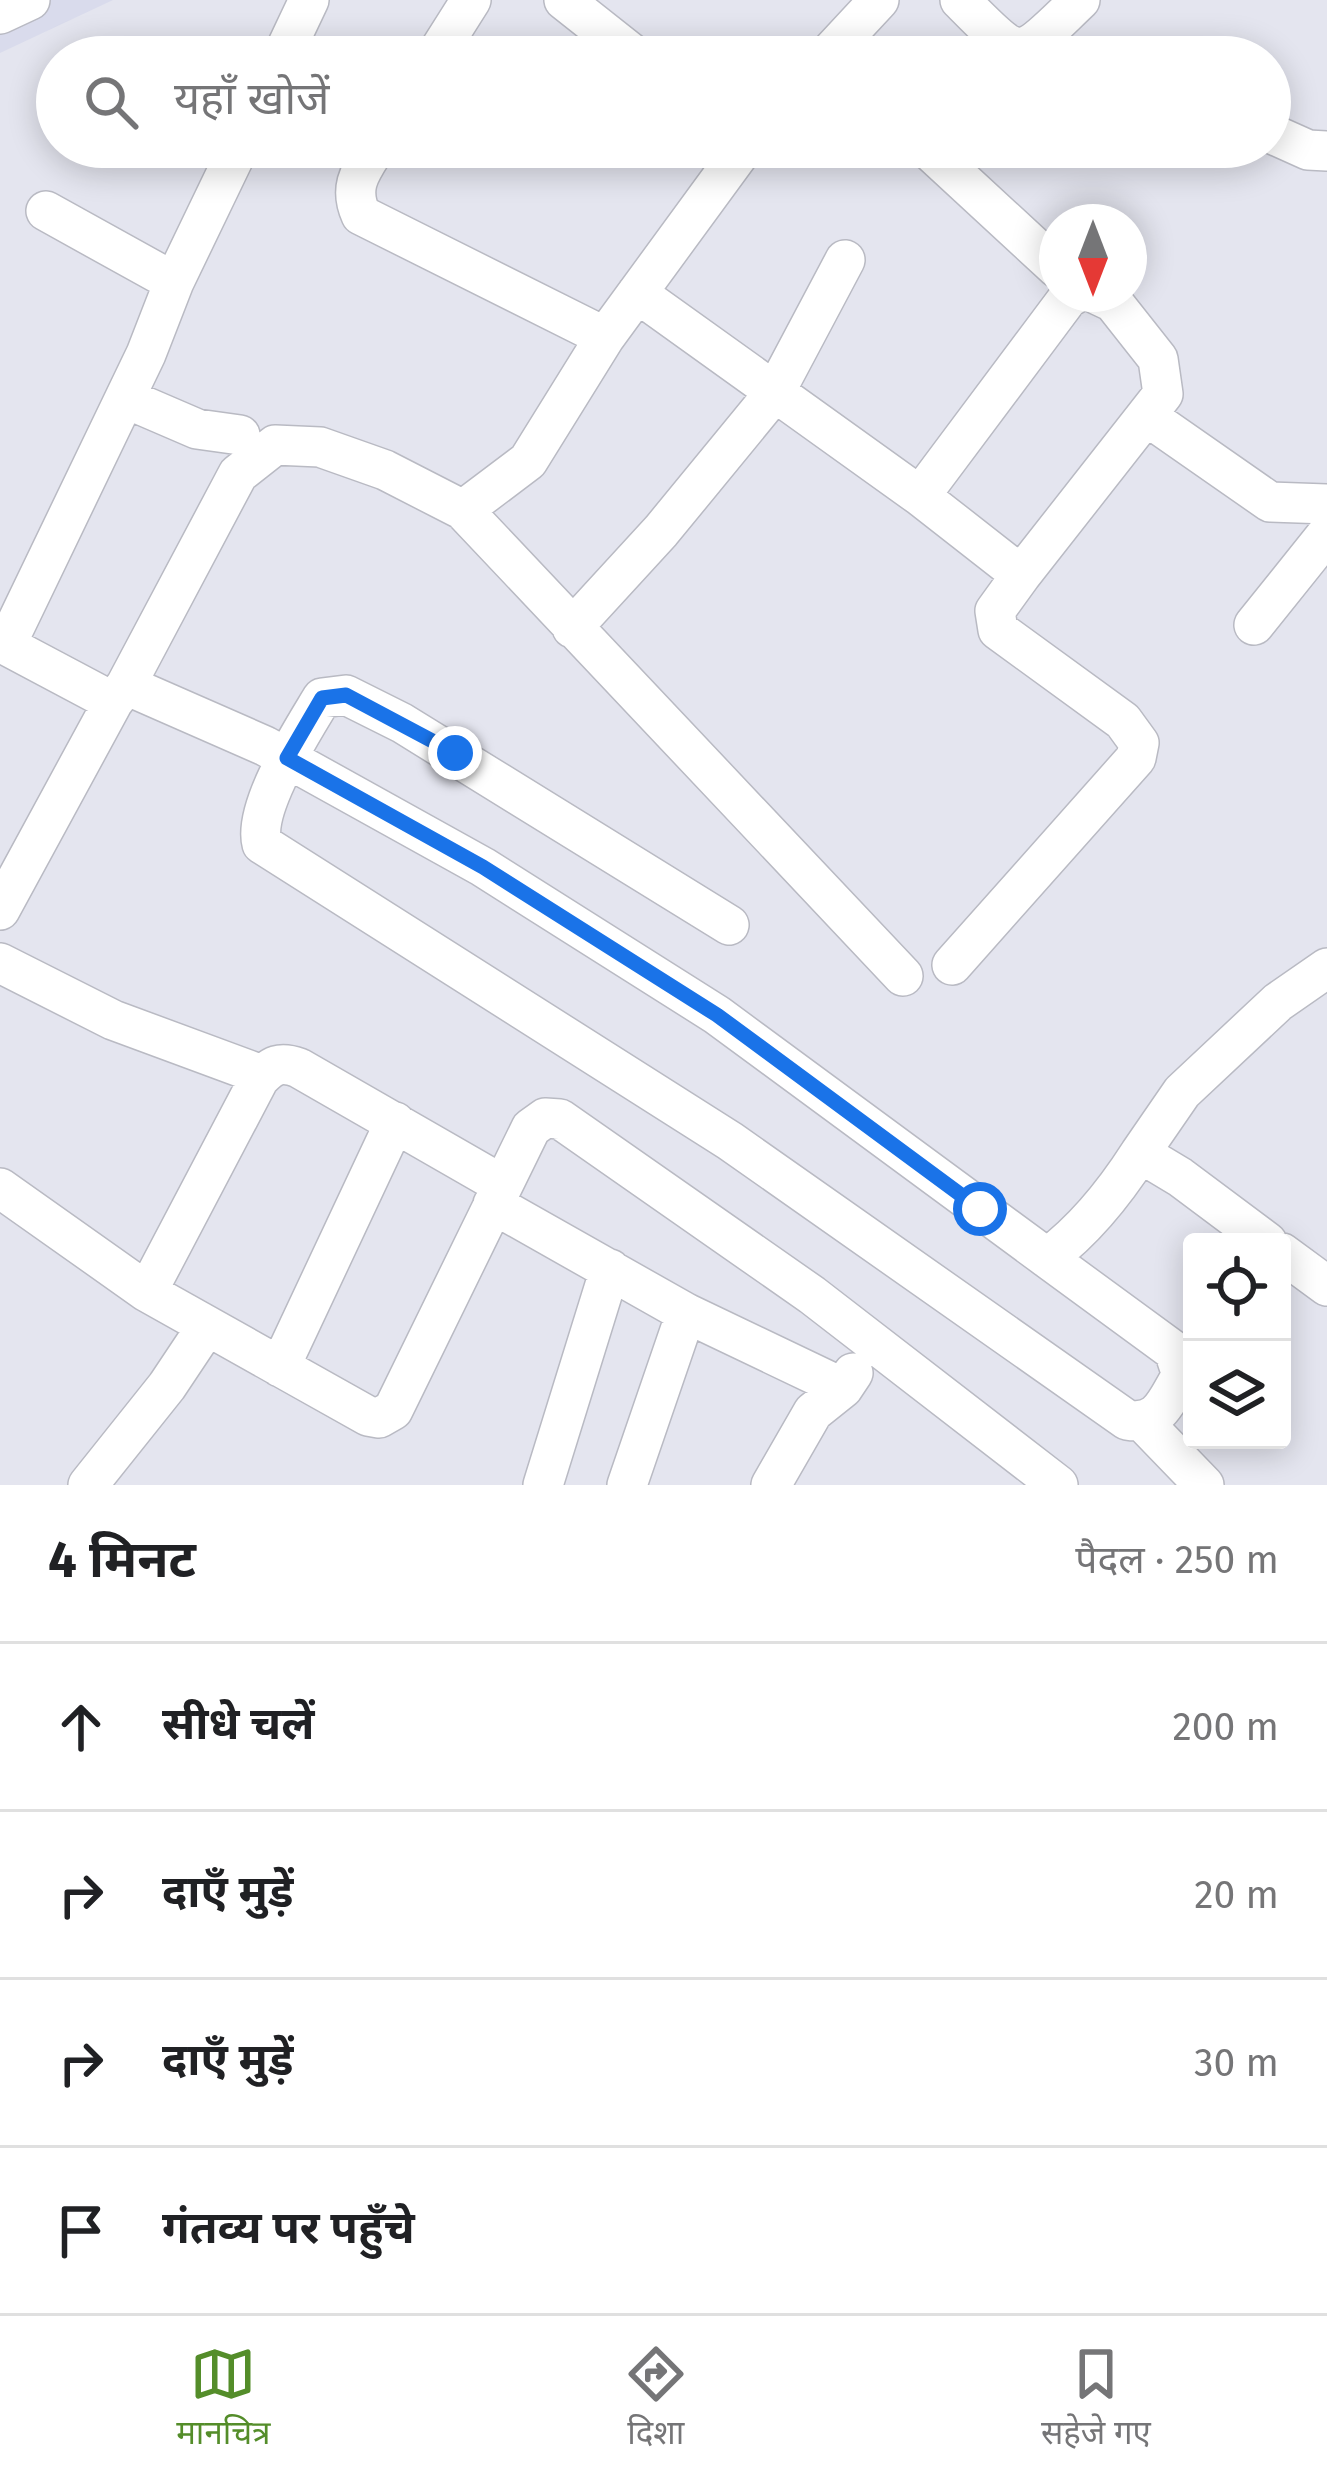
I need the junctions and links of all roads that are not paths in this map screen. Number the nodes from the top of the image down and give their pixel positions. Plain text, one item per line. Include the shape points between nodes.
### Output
1 (30, 0) edge
2 (309, 0) edge
3 (472, 0) edge
4 (564, 0) edge
5 (880, 0) edge
6 (959, 0) edge
7 (1080, 0) edge
8 (0, 14) edge
9 (292, 36) edge
10 (448, 36) edge
11 (609, 36) edge
12 (846, 36) edge
13 (996, 36) edge
14 (1043, 36) edge
15 (1291, 143) edge
16 (1327, 151) edge
17 (229, 168) edge
18 (362, 168) edge
19 (729, 168) edge
20 (949, 168) edge
21 (46, 211) dead end
22 (1039, 251) edge
23 (845, 260) dead end
24 (174, 282) junction
25 (638, 293) junction
26 (1058, 312) edge
27 (1121, 312) edge
28 (605, 337) junction
29 (776, 392) junction
30 (125, 398) junction
31 (1148, 417) junction
32 (240, 435) dead end
33 (920, 496) junction
34 (1327, 504) edge
35 (463, 511) junction
36 (1327, 534) edge
37 (1021, 575) junction
38 (1254, 625) dead end
39 (572, 628) junction
40 (3, 643) edge
41 (120, 693) junction
42 (287, 758) junction
43 (0, 910) edge
44 (729, 925) dead end
45 (0, 963) edge
46 (952, 965) dead end
47 (903, 976) dead end
48 (1320, 979) edge
49 (259, 1079) junction
50 (395, 1122) junction
51 (1140, 1154) junction
52 (0, 1188) edge
53 (497, 1194) junction
54 (1255, 1233) edge
55 (1048, 1258) junction
56 (1291, 1260) edge
57 (610, 1269) junction
58 (1327, 1286) edge
59 (147, 1292) junction
60 (686, 1313) junction
61 (207, 1326) junction
62 (873, 1344) junction
63 (280, 1367) junction
64 (843, 1388) junction
65 (1144, 1423) junction
66 (88, 1485) edge
67 (543, 1485) edge
68 (627, 1485) edge
69 (772, 1485) edge
70 (1058, 1485) edge
71 (1204, 1485) edge

1 - 8 street
2 - 9 street
3 - 10 street
4 - 11 street
5 - 12 street
6 - 13 street
7 - 14 street
15 - 16 street
17 - 24 street
18 - 28 street via 354,199 361,214
19 - 25 street
20 - 22 street
21 - 24 street
23 - 29 street
24 - 30 street
25 - 28 street
25 - 29 street
26 - 33 street
27 - 31 street via 1158,359 1163,394
28 - 35 street via 528,461
29 - 33 street
29 - 39 street
30 - 32 street via 197,429
30 - 40 street
31 - 34 street via 1270,502
31 - 37 street
33 - 37 street
35 - 39 street
35 - 41 street via 320,447 275,446 238,474
36 - 38 street
37 - 46 street via 995,611 998,630 1123,721 1139,743 1136,758
39 - 47 street
40 - 41 street
41 - 42 street
41 - 43 street
42 - 44 street via 322,698 346,695 455,753
42 - 55 street via 483,867 717,1015
42 - 65 street via 260,824 262,844 730,1141 1127,1420
45 - 49 street
48 - 51 street via 1278,1002 1182,1092
49 - 50 street via 285,1063
49 - 59 street
50 - 53 street
50 - 63 street
51 - 54 street
51 - 55 street
52 - 59 street
53 - 57 street
53 - 62 street via 537,1121 560,1119
53 - 63 street via 387,1416 368,1416
55 - 65 street via 1174,1351 1182,1375 1156,1418
56 - 58 street
57 - 60 street
57 - 67 street
59 - 61 street
60 - 64 street
60 - 68 street
61 - 63 street
61 - 66 street
62 - 64 street
62 - 70 street
64 - 69 street via 813,1412
65 - 71 street

